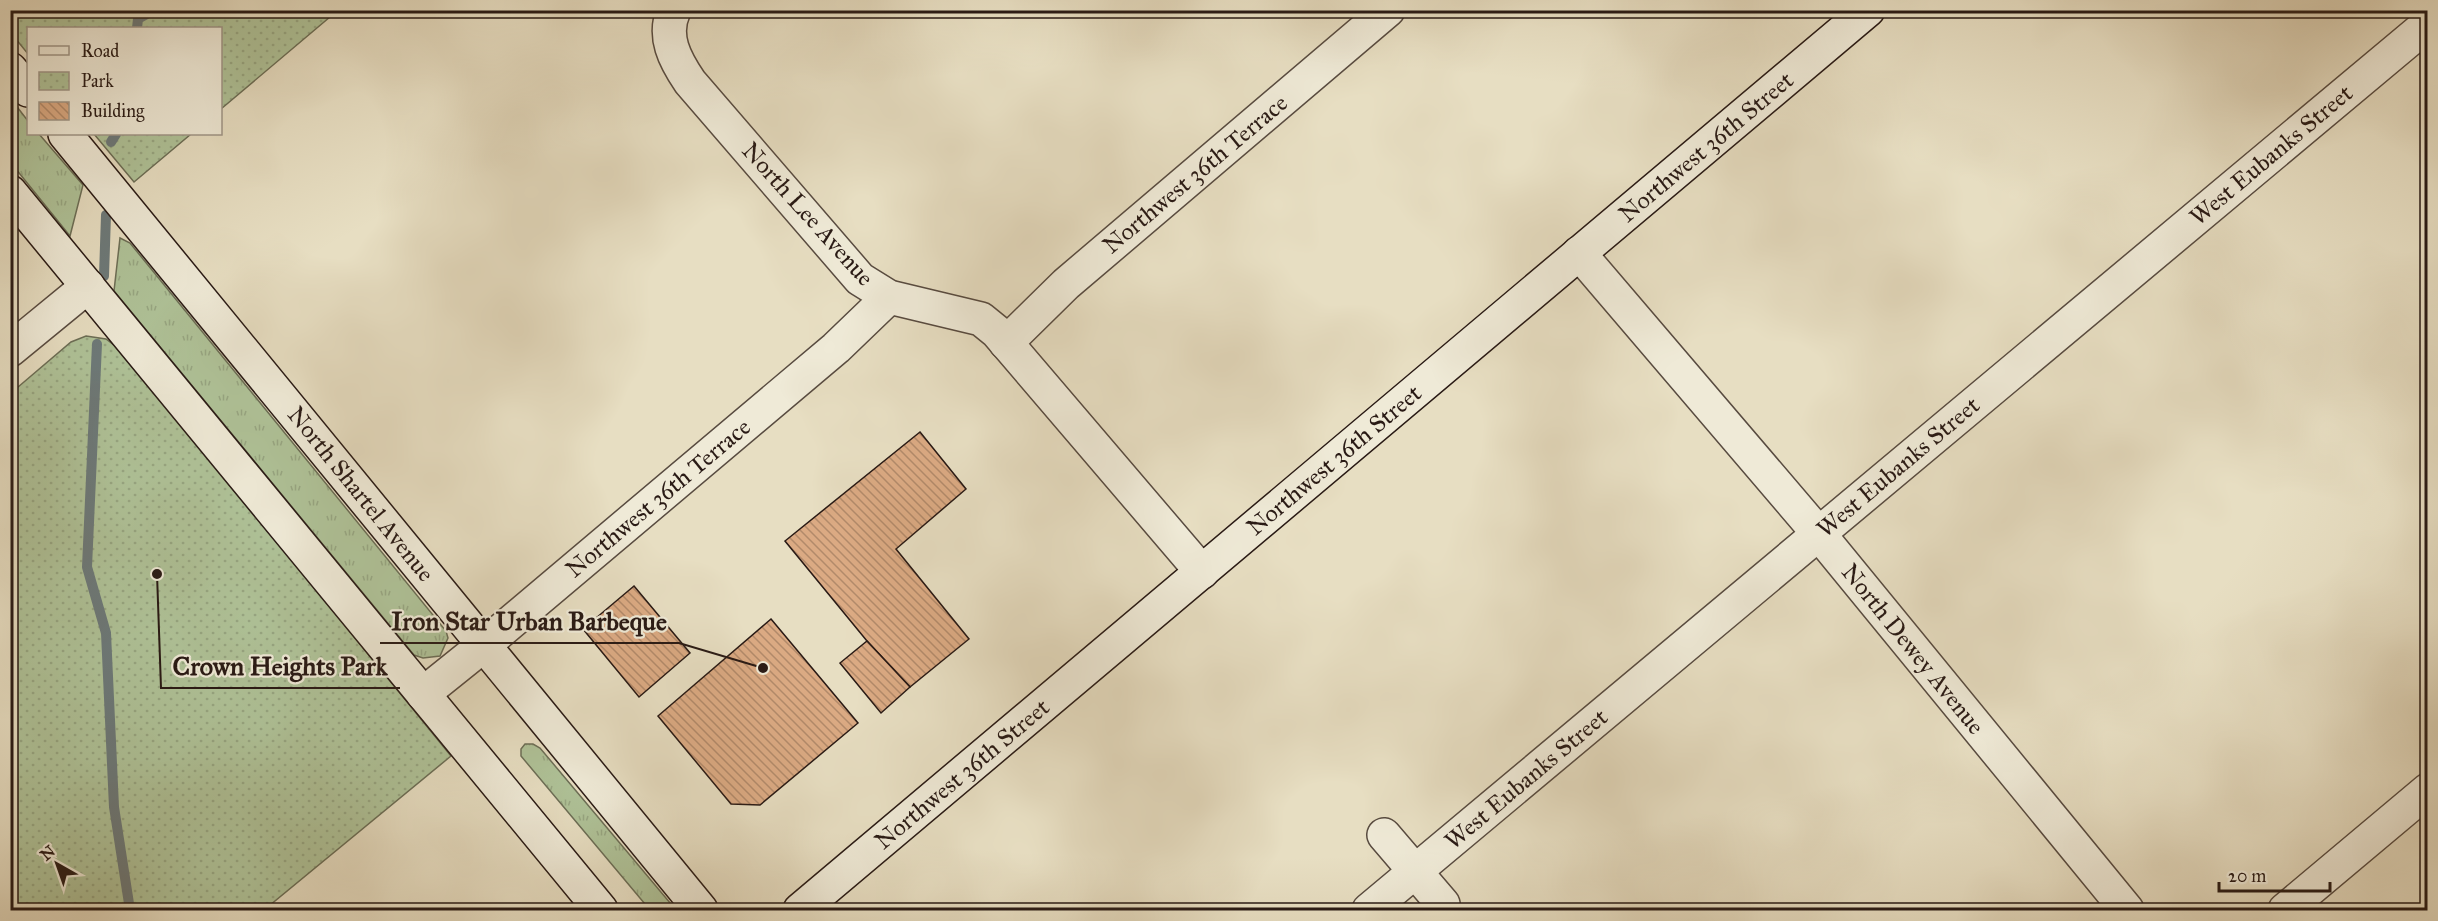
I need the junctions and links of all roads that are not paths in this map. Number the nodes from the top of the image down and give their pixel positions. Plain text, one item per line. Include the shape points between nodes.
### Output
1 (1388, 10) edge
2 (1868, 10) edge
3 (2427, 24) edge
4 (672, 26) edge
5 (10, 69) edge
6 (27, 89) edge
7 (66, 135) edge
8 (10, 192) edge
9 (1580, 253) junction
10 (76, 296) junction
11 (889, 297) junction
12 (1006, 343) junction
13 (10, 350) edge
14 (1819, 534) junction
15 (1202, 572) junction
16 (484, 645) junction
17 (423, 694) junction
18 (2427, 790) edge
19 (1384, 835) dead end
20 (1415, 872) junction
21 (1443, 904) dead end
22 (601, 910) edge
23 (701, 910) edge
24 (800, 910) edge
25 (1369, 910) edge
26 (2127, 910) edge
27 (2285, 910) edge

1 - 12 street, Northwest 36th Terrace via 1066,284
2 - 9 street, Northwest 36th Street
3 - 14 street, West Eubanks Street
4 - 11 street, North Lee Avenue via 672,51 690,82 860,279
5 - 6 street
7 - 16 street, North Shartel Avenue
8 - 10 street via 65,258
9 - 14 street, North Dewey Avenue
9 - 15 street, Northwest 36th Street
10 - 13 street
10 - 17 street via 135,344
11 - 12 street, North Lee Avenue via 981,318
11 - 16 street, Northwest 36th Terrace via 836,348
12 - 15 street, North Lee Avenue
14 - 20 street, West Eubanks Street
14 - 26 street, North Dewey Avenue
15 - 24 street, Northwest 36th Street
16 - 17 street, Northwest 36th Terrace
16 - 23 street, North Shartel Avenue
17 - 22 street
18 - 27 street
19 - 20 street
20 - 21 street
20 - 25 street, West Eubanks Street

